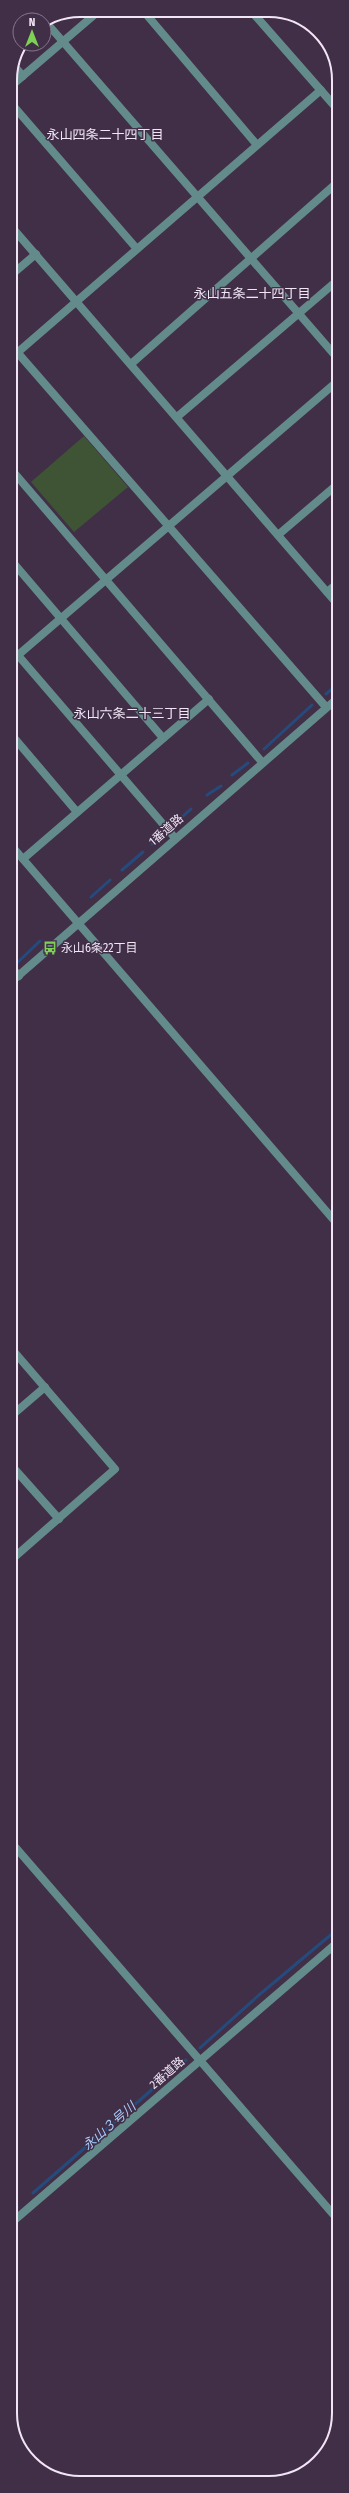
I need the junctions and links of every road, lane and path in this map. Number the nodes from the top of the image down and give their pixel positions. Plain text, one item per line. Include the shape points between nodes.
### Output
1 (92, 17) edge
2 (149, 17) edge
3 (257, 17) edge
4 (52, 29) edge
5 (63, 42) junction
6 (18, 70) edge
7 (23, 76) junction
8 (17, 81) edge
9 (321, 90) junction
10 (332, 103) edge
11 (17, 110) edge
12 (257, 145) junction
13 (332, 186) edge
14 (197, 197) junction
15 (17, 233) edge
16 (137, 249) junction
17 (36, 254) junction
18 (250, 257) junction
19 (17, 270) edge
20 (332, 285) edge
21 (76, 301) junction
22 (298, 313) junction
23 (332, 352) edge
24 (17, 353) joint
25 (131, 364) junction
26 (332, 386) edge
27 (177, 417) junction
28 (17, 476) edge
29 (227, 476) junction
30 (332, 489) edge
31 (168, 525) junction
32 (278, 535) junction
33 (17, 567) edge
34 (106, 579) junction
35 (332, 588) edge
36 (327, 592) junction
37 (332, 598) edge
38 (61, 617) junction
39 (18, 655) joint
40 (209, 699) junction
41 (332, 702) edge
42 (326, 707) junction
43 (163, 738) junction
44 (17, 741) edge
45 (262, 762) junction
46 (121, 776) junction
47 (78, 812) junction
48 (175, 838) junction
49 (17, 853) edge
50 (23, 860) junction
51 (78, 923) junction
52 (19, 976) edge
53 (332, 1218) edge
54 (17, 1355) edge
55 (45, 1387) junction
56 (17, 1411) edge
57 (17, 1472) edge
58 (59, 1519) junction
59 (17, 1555) edge
60 (17, 1849) edge
61 (332, 1947) edge
62 (200, 2060) junction
63 (332, 2212) edge
64 (17, 2218) edge

1 - 5 street
2 - 12 street
3 - 9 street
4 - 5 street
5 - 7 street
5 - 14 street
6 - 7 street
7 - 8 street
9 - 10 street
9 - 12 street
11 - 16 street
12 - 14 street
13 - 18 street
14 - 16 street
14 - 18 street
15 - 17 street
16 - 21 street
17 - 19 street
17 - 21 street
18 - 22 street
18 - 25 street
20 - 22 street
21 - 24 street
21 - 25 street
22 - 23 street
22 - 27 street
24 - 31 street
25 - 27 street
26 - 29 street
27 - 29 street
28 - 34 street
29 - 31 street
29 - 32 street
30 - 32 street
31 - 34 street
31 - 42 street
32 - 36 street
33 - 38 street
34 - 38 street
34 - 40 street
35 - 36 street
36 - 37 street
38 - 39 street
38 - 43 street
39 - 46 street
40 - 43 street
40 - 45 street
41 - 42 street, 1番道路
42 - 45 street, 1番道路
43 - 46 street
44 - 47 street
45 - 48 street, 1番道路
46 - 47 street
46 - 48 street
47 - 50 street
48 - 51 street, 1番道路
49 - 50 street
50 - 51 street
51 - 52 street, 1番道路
51 - 53 street
54 - 55 street
55 - 56 street
55 - 58 street via 115,1469
57 - 58 street
58 - 59 street
60 - 62 street
61 - 62 street, 2番道路
62 - 63 street
62 - 64 street, 2番道路

